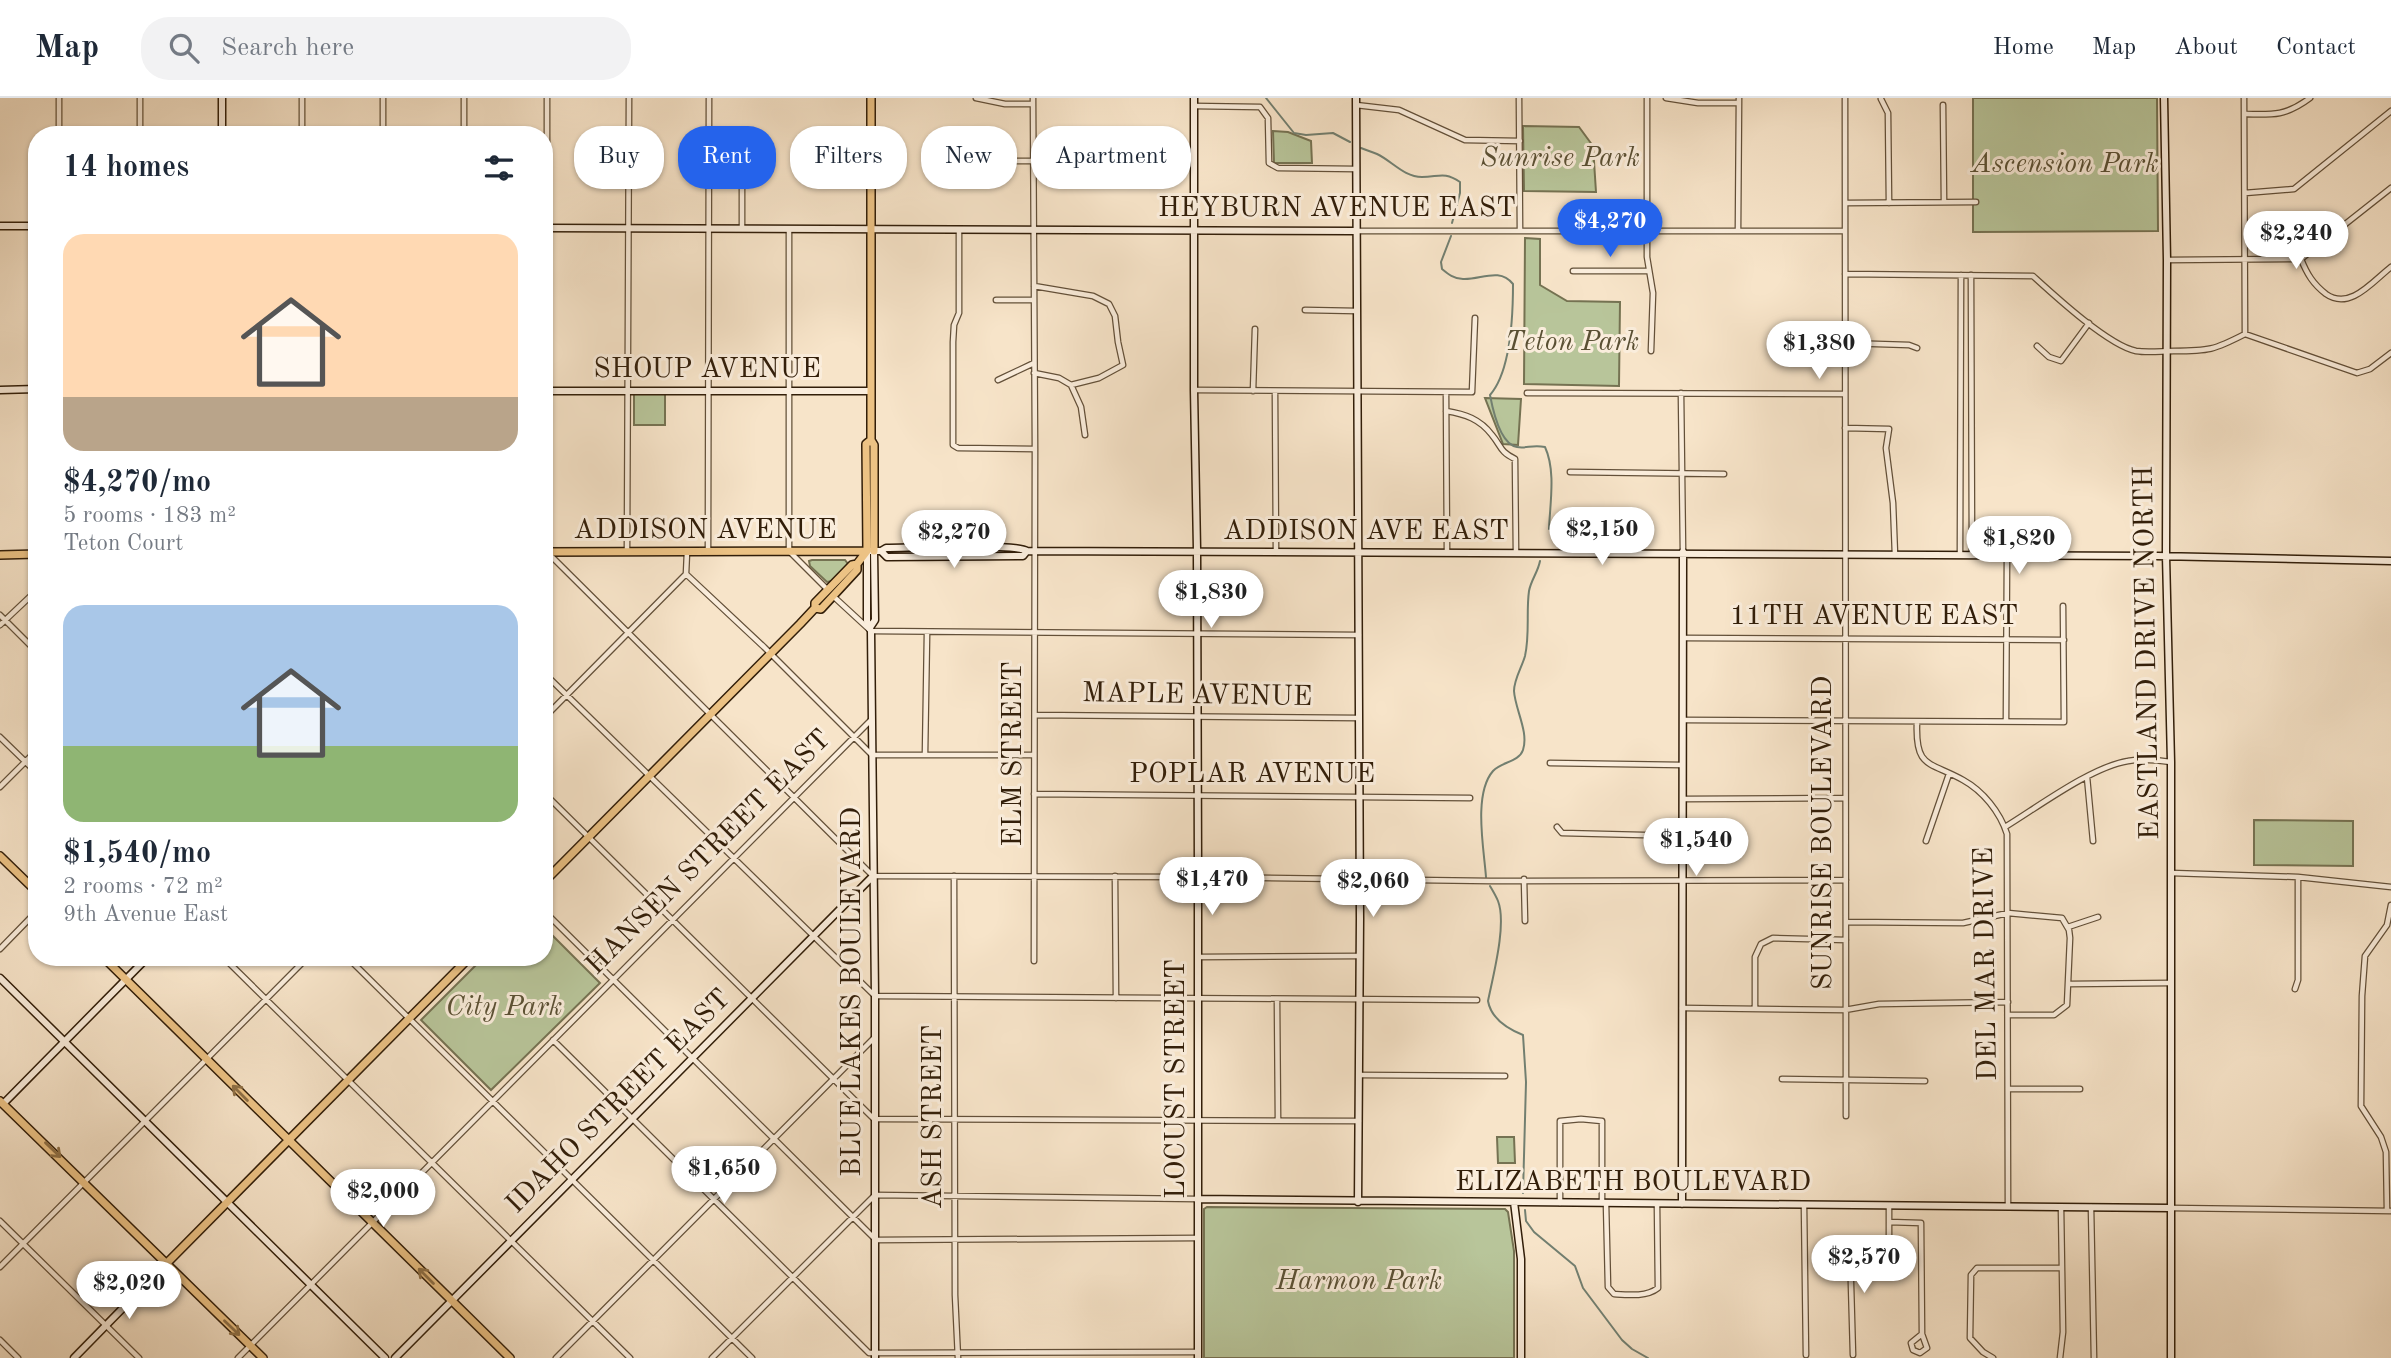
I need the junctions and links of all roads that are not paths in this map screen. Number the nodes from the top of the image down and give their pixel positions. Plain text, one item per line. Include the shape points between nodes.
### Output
1 (59, 98) edge
2 (140, 98) edge
3 (222, 98) edge
4 (302, 98) edge
5 (383, 98) edge
6 (464, 98) edge
7 (547, 98) edge
8 (629, 98) edge
9 (709, 98) edge
10 (871, 98) edge
11 (976, 98) edge
12 (1194, 98) edge
13 (1519, 98) edge
14 (1647, 98) edge
15 (1666, 98) edge
16 (1845, 98) edge
17 (2164, 98) edge
18 (2244, 98) edge
19 (2310, 98) edge
20 (1881, 99) edge
21 (1739, 100) edge
22 (1033, 101) edge
23 (1356, 102) edge
24 (1943, 105) dead end
25 (1194, 106) junction
26 (2391, 111) edge
27 (2244, 114) junction
28 (59, 126) edge
29 (140, 126) edge
30 (222, 126) edge
31 (302, 126) edge
32 (383, 126) edge
33 (464, 126) edge
34 (547, 126) edge
35 (1033, 126) edge
36 (1520, 141) junction
37 (1356, 169) junction
38 (2391, 188) edge
39 (742, 189) edge
40 (1033, 189) edge
41 (2245, 193) junction
42 (1944, 202) junction
43 (1976, 202) dead end
44 (1846, 203) junction
45 (1889, 203) junction
46 (0, 226) edge
47 (28, 226) edge
48 (709, 227) junction
49 (553, 228) edge
50 (742, 228) junction
51 (629, 229) junction
52 (789, 229) junction
53 (1194, 229) junction
54 (871, 230) junction
55 (959, 230) junction
56 (1034, 230) junction
57 (1356, 231) junction
58 (1520, 231) junction
59 (1646, 231) junction
60 (1738, 231) junction
61 (1845, 232) junction
62 (2244, 259) junction
63 (2301, 259) junction
64 (2167, 260) junction
65 (2391, 267) edge
66 (1573, 271) dead end
67 (1647, 271) junction
68 (1845, 274) junction
69 (1961, 275) junction
70 (1971, 275) junction
71 (1034, 286) junction
72 (996, 300) dead end
73 (1034, 300) junction
74 (1305, 310) dead end
75 (1357, 311) junction
76 (1475, 318) dead end
77 (2089, 323) junction
78 (1255, 329) dead end
79 (2245, 334) junction
80 (1846, 342) junction
81 (2037, 346) dead end
82 (1917, 348) dead end
83 (1651, 351) dead end
84 (2168, 351) junction
85 (2391, 353) edge
86 (1034, 363) junction
87 (1034, 373) junction
88 (998, 380) dead end
89 (1071, 384) junction
90 (28, 389) edge
91 (710, 389) junction
92 (0, 390) edge
93 (628, 390) junction
94 (790, 390) junction
95 (1194, 390) junction
96 (553, 391) edge
97 (871, 391) junction
98 (1253, 391) junction
99 (1275, 392) junction
100 (1356, 392) junction
101 (1446, 392) junction
102 (1527, 393) dead end
103 (1681, 393) junction
104 (1845, 394) junction
105 (1446, 411) junction
106 (1845, 428) junction
107 (1086, 435) dead end
108 (1035, 449) junction
109 (1570, 472) dead end
110 (1684, 473) junction
111 (1724, 474) dead end
112 (1032, 550) junction
113 (1197, 550) junction
114 (708, 551) junction
115 (789, 551) junction
116 (874, 551) junction
117 (627, 552) junction
118 (687, 552) junction
119 (1276, 552) junction
120 (1358, 552) junction
121 (1844, 552) junction
122 (553, 553) edge
123 (1447, 553) junction
124 (1516, 553) junction
125 (1683, 553) junction
126 (28, 554) edge
127 (0, 555) edge
128 (1895, 555) junction
129 (1960, 555) junction
130 (1972, 555) junction
131 (2007, 555) junction
132 (2166, 556) junction
133 (553, 561) edge
134 (2391, 561) edge
135 (686, 574) junction
136 (831, 593) junction
137 (28, 597) edge
138 (2063, 606) dead end
139 (2, 618) edge
140 (0, 625) edge
141 (871, 629) junction
142 (628, 634) junction
143 (927, 634) junction
144 (1035, 634) junction
145 (1197, 635) junction
146 (1359, 635) junction
147 (1684, 638) junction
148 (1845, 638) junction
149 (2007, 639) junction
150 (2064, 639) junction
151 (28, 643) edge
152 (771, 654) junction
153 (553, 682) edge
154 (566, 695) junction
155 (553, 709) edge
156 (1035, 715) junction
157 (710, 716) junction
158 (1198, 718) junction
159 (1359, 718) junction
160 (872, 719) junction
161 (1684, 720) junction
162 (2006, 721) junction
163 (1845, 722) junction
164 (1917, 722) junction
165 (0, 737) edge
166 (854, 737) junction
167 (872, 755) junction
168 (925, 755) junction
169 (1033, 755) junction
170 (28, 759) edge
171 (25, 762) junction
172 (2171, 762) junction
173 (1550, 763) dead end
174 (28, 765) edge
175 (1683, 765) junction
176 (1949, 774) junction
177 (649, 777) junction
178 (2087, 777) junction
179 (0, 787) edge
180 (1034, 794) junction
181 (1198, 796) junction
182 (1358, 796) junction
183 (794, 798) junction
184 (1470, 798) dead end
185 (1844, 798) junction
186 (1684, 799) junction
187 (553, 802) edge
188 (1557, 827) dead end
189 (2005, 827) junction
190 (1683, 836) junction
191 (589, 838) junction
192 (1926, 841) dead end
193 (2093, 841) dead end
194 (0, 856) edge
195 (733, 859) junction
196 (553, 873) edge
197 (2171, 873) junction
198 (873, 876) junction
199 (954, 876) junction
200 (1115, 876) junction
201 (1034, 877) junction
202 (1198, 877) junction
203 (2298, 877) junction
204 (1359, 878) junction
205 (1524, 879) junction
206 (1682, 880) junction
207 (1846, 880) junction
208 (28, 883) edge
209 (2391, 887) edge
210 (2391, 905) edge
211 (2008, 913) junction
212 (2098, 917) dead end
213 (673, 919) junction
214 (28, 920) edge
215 (553, 920) edge
216 (1525, 921) dead end
217 (1846, 922) junction
218 (2068, 927) junction
219 (813, 936) junction
220 (1846, 940) junction
221 (0, 948) edge
222 (1359, 956) junction
223 (1198, 957) junction
224 (1034, 961) dead end
225 (112, 966) edge
226 (139, 966) edge
227 (232, 966) edge
228 (299, 966) edge
229 (356, 966) edge
230 (461, 966) edge
231 (0, 978) edge
232 (125, 980) junction
233 (613, 980) junction
234 (2069, 984) junction
235 (2171, 984) junction
236 (2295, 989) dead end
237 (875, 996) junction
238 (752, 998) junction
239 (954, 998) junction
240 (1116, 999) junction
241 (1196, 999) junction
242 (1277, 999) junction
243 (1360, 999) junction
244 (266, 1000) junction
245 (1477, 1000) dead end
246 (2008, 1002) junction
247 (1682, 1008) junction
248 (1755, 1008) junction
249 (1845, 1010) junction
250 (2009, 1015) junction
251 (410, 1018) junction
252 (875, 1037) junction
253 (553, 1040) junction
254 (65, 1041) junction
255 (691, 1058) junction
256 (207, 1060) junction
257 (1359, 1075) junction
258 (1506, 1076) dead end
259 (833, 1078) junction
260 (1782, 1079) dead end
261 (1846, 1079) junction
262 (348, 1081) junction
263 (1925, 1081) dead end
264 (2009, 1089) junction
265 (2080, 1089) dead end
266 (492, 1101) junction
267 (1, 1104) edge
268 (1846, 1116) dead end
269 (632, 1119) junction
270 (874, 1119) junction
271 (955, 1119) junction
272 (1196, 1119) junction
273 (1278, 1120) junction
274 (1359, 1121) junction
275 (146, 1122) junction
276 (773, 1139) junction
277 (289, 1140) junction
278 (431, 1163) junction
279 (572, 1180) junction
280 (85, 1182) junction
281 (875, 1195) junction
282 (956, 1195) junction
283 (713, 1199) junction
284 (1197, 1199) junction
285 (228, 1202) junction
286 (1358, 1202) junction
287 (1514, 1202) junction
288 (1560, 1203) junction
289 (1604, 1203) junction
290 (1657, 1204) junction
291 (1682, 1204) junction
292 (1804, 1205) junction
293 (1889, 1206) junction
294 (2008, 1206) junction
295 (2061, 1206) junction
296 (2091, 1207) junction
297 (2170, 1208) junction
298 (2389, 1211) edge
299 (853, 1217) junction
300 (0, 1221) edge
301 (372, 1222) junction
302 (1889, 1222) junction
303 (1197, 1238) junction
304 (876, 1240) junction
305 (956, 1240) junction
306 (511, 1241) junction
307 (23, 1244) junction
308 (653, 1260) junction
309 (166, 1264) junction
310 (0, 1268) edge
311 (2062, 1268) junction
312 (793, 1278) junction
313 (311, 1284) junction
314 (451, 1301) junction
315 (592, 1321) junction
316 (106, 1325) junction
317 (1922, 1334) dead end
318 (732, 1338) junction
319 (0, 1340) edge
320 (251, 1346) junction
321 (958, 1355) edge
322 (1039, 1355) edge
323 (1117, 1355) edge
324 (1198, 1355) edge
325 (1806, 1355) dead end
326 (1853, 1355) dead end
327 (873, 1356) edge
328 (18, 1358) edge
329 (74, 1358) edge
330 (139, 1358) edge
331 (238, 1358) edge
332 (263, 1358) edge
333 (384, 1358) edge
334 (395, 1358) edge
335 (510, 1358) edge
336 (556, 1358) edge
337 (630, 1358) edge
338 (712, 1358) edge
339 (752, 1358) edge
340 (1521, 1358) edge
341 (1993, 1358) edge
342 (2062, 1358) edge
343 (2094, 1358) edge
344 (2171, 1358) edge

1 - 28 street
2 - 29 street
3 - 30 street
4 - 31 street
5 - 32 street
6 - 33 street
7 - 34 street
8 - 51 street
9 - 48 street
10 - 54 main road
11 - 22 street via 1005,104
12 - 25 street, LOCUST STREET
13 - 36 street
14 - 59 street
15 - 21 street via 1698,103
16 - 44 street, SUNRISE BOULEVARD
17 - 64 street, EASTLAND DRIVE NORTH
18 - 27 street
19 - 27 street via 2284,114
20 - 45 street via 1888,114
21 - 60 street
22 - 35 street, ELM STREET
23 - 36 street via 1399,110 1465,140
23 - 37 street
24 - 42 street
25 - 37 street via 1260,107 1268,117 1269,163 1278,168
25 - 53 street, LOCUST STREET
26 - 41 street via 2294,189
27 - 41 street
36 - 58 street
37 - 57 street
38 - 63 street
39 - 50 street
40 - 56 street, ELM STREET
41 - 62 street
42 - 43 street
42 - 45 street
44 - 45 street
44 - 61 street, SUNRISE BOULEVARD
46 - 47 street
48 - 50 street, HEYBURN AVENUE EAST
48 - 51 street, HEYBURN AVENUE EAST
48 - 91 street
49 - 51 street, HEYBURN AVENUE EAST
50 - 52 street, HEYBURN AVENUE EAST
51 - 93 street
52 - 54 street, HEYBURN AVENUE EAST
52 - 94 street
53 - 56 street, HEYBURN AVENUE EAST
53 - 57 street, HEYBURN AVENUE EAST
53 - 95 street, LOCUST STREET
54 - 55 street, HEYBURN AVENUE EAST
54 - 97 main road
55 - 56 street, HEYBURN AVENUE EAST
55 - 108 street via 953,445 958,449
56 - 71 street, ELM STREET
57 - 58 street, HEYBURN AVENUE EAST
57 - 75 street
58 - 59 street, HEYBURN AVENUE EAST
59 - 60 street, HEYBURN AVENUE EAST
59 - 67 street
60 - 61 street, HEYBURN AVENUE EAST
61 - 68 street, SUNRISE BOULEVARD
62 - 63 street
62 - 64 street
62 - 79 street
63 - 65 street via 2317,287 2340,300 2360,292
64 - 84 street, EASTLAND DRIVE NORTH
66 - 67 street
67 - 83 street via 1653,293
68 - 69 street
68 - 80 street, SUNRISE BOULEVARD
69 - 70 street
69 - 129 street
70 - 77 street via 2033,276
70 - 130 street
71 - 73 street, ELM STREET
71 - 89 street via 1104,300 1115,315 1123,365 1099,378
72 - 73 street
73 - 86 street, ELM STREET
74 - 75 street
75 - 100 street
76 - 101 street via 1472,392
77 - 81 street via 2061,361
77 - 84 street via 2135,351
78 - 98 street
79 - 84 street via 2206,351
79 - 85 street via 2357,373
80 - 82 street
80 - 104 street, SUNRISE BOULEVARD
84 - 132 street, EASTLAND DRIVE NORTH
86 - 87 street, ELM STREET
86 - 88 street
87 - 89 street
87 - 108 street, ELM STREET
89 - 107 street
90 - 92 street
91 - 93 street, SHOUP AVENUE
91 - 94 street, SHOUP AVENUE
91 - 114 street
93 - 96 street, SHOUP AVENUE
93 - 117 street
94 - 97 street, SHOUP AVENUE
94 - 115 street
95 - 98 street
95 - 113 street, LOCUST STREET
97 - 116 main road via 871,440 866,444
98 - 99 street
99 - 100 street
99 - 119 street
100 - 101 street
100 - 120 street
101 - 105 street
102 - 103 street
103 - 104 street
103 - 110 street
104 - 106 street, SUNRISE BOULEVARD
105 - 123 street
105 - 124 street via 1479,422 1503,454 1515,459
106 - 121 street, SUNRISE BOULEVARD
106 - 128 street via 1889,429 1886,448
108 - 112 street, ELM STREET
109 - 110 street
110 - 111 street
110 - 125 street
112 - 113 street, ADDISON AVE EAST
112 - 116 street, ADDISON AVE EAST via 1023,556 887,556
112 - 144 street, ELM STREET
113 - 119 street, ADDISON AVE EAST
113 - 145 street, LOCUST STREET
114 - 115 main road, ADDISON AVENUE
114 - 118 main road, ADDISON AVENUE
115 - 116 main road, ADDISON AVENUE
115 - 136 street
116 - 136 main road
116 - 141 street, BLUE LAKES BOULEVARD via 867,621
117 - 118 main road, ADDISON AVENUE
117 - 122 main road, ADDISON AVENUE
118 - 135 street
119 - 120 street, ADDISON AVE EAST
120 - 123 street, ADDISON AVE EAST
120 - 146 street
121 - 125 street, ADDISON AVE EAST
121 - 128 street, ADDISON AVE EAST
121 - 148 street, SUNRISE BOULEVARD
123 - 124 street, ADDISON AVE EAST
124 - 125 street, ADDISON AVE EAST
125 - 147 street
126 - 127 main road
128 - 129 street, ADDISON AVE EAST
129 - 130 street, ADDISON AVE EAST
130 - 131 street, ADDISON AVE EAST
131 - 132 street, ADDISON AVE EAST
131 - 149 street
132 - 134 street, ADDISON AVE EAST
132 - 172 street, EASTLAND DRIVE NORTH
133 - 142 street
135 - 142 street
135 - 152 street
136 - 141 street
136 - 152 main road via 821,609 815,608
137 - 139 street
138 - 150 street
139 - 140 street
139 - 151 street
141 - 143 street
141 - 160 street, BLUE LAKES BOULEVARD
142 - 154 street
142 - 157 street
143 - 144 street
143 - 168 street
144 - 145 street
144 - 156 street, ELM STREET
145 - 146 street
145 - 158 street, LOCUST STREET
146 - 159 street
147 - 148 street, 11TH AVENUE EAST
147 - 161 street
148 - 149 street, 11TH AVENUE EAST
148 - 163 street, SUNRISE BOULEVARD
149 - 150 street, 11TH AVENUE EAST
149 - 162 street
150 - 162 street via 2064,722
152 - 157 main road
152 - 166 street
153 - 154 street
154 - 155 street
154 - 177 street
156 - 158 street, MAPLE AVENUE
156 - 169 street, ELM STREET
157 - 177 main road
157 - 183 street
158 - 159 street, MAPLE AVENUE
158 - 181 street, LOCUST STREET
159 - 182 street
160 - 166 street, HANSEN STREET EAST
160 - 167 street, BLUE LAKES BOULEVARD
161 - 163 street
161 - 175 street
162 - 164 street
163 - 164 street
163 - 185 street, SUNRISE BOULEVARD
164 - 176 street, DEL MAR DRIVE via 1922,756
165 - 171 street
166 - 167 street
166 - 183 street, HANSEN STREET EAST
167 - 168 street
167 - 198 street, BLUE LAKES BOULEVARD
168 - 169 street
169 - 180 street, ELM STREET
170 - 171 street
171 - 174 street
171 - 179 street
172 - 178 street via 2127,761
172 - 197 street, EASTLAND DRIVE NORTH
173 - 175 street
175 - 186 street
176 - 189 street, DEL MAR DRIVE via 1981,793
176 - 192 street
177 - 191 main road
177 - 195 street
178 - 189 street
178 - 193 street
180 - 181 street, POPLAR AVENUE
180 - 201 street, ELM STREET
181 - 182 street, POPLAR AVENUE
181 - 202 street, LOCUST STREET
182 - 184 street, POPLAR AVENUE
182 - 204 street
183 - 195 street, HANSEN STREET EAST
183 - 198 street
185 - 186 street
185 - 207 street, SUNRISE BOULEVARD
186 - 190 street
187 - 191 street
188 - 190 street via 1562,833
189 - 211 street, DEL MAR DRIVE
190 - 206 street
191 - 196 main road
191 - 213 street
194 - 208 main road
195 - 213 street, HANSEN STREET EAST
195 - 219 street
197 - 203 street
197 - 235 street, EASTLAND DRIVE NORTH
198 - 199 street
198 - 219 street, IDAHO STREET EAST
198 - 237 street, BLUE LAKES BOULEVARD
199 - 201 street
199 - 239 street, ASH STREET
200 - 201 street
200 - 202 street
200 - 240 street
201 - 224 street, ELM STREET
202 - 204 street
202 - 223 street, LOCUST STREET
203 - 209 street
203 - 236 street
204 - 205 street
204 - 222 street
205 - 206 street
205 - 216 street
206 - 207 street
206 - 247 street
207 - 217 street, SUNRISE BOULEVARD
210 - 298 street via 2387,925 2365,956 2361,1106 2386,1152
211 - 217 street via 1963,923
211 - 218 street via 2053,915
211 - 246 street, DEL MAR DRIVE
212 - 218 street
213 - 233 street, HANSEN STREET EAST
213 - 238 street
214 - 221 street
215 - 233 street
217 - 220 street, SUNRISE BOULEVARD
218 - 234 street
219 - 237 street
219 - 238 street, IDAHO STREET EAST
220 - 248 street via 1773,938 1761,944 1755,957
220 - 249 street, SUNRISE BOULEVARD
222 - 223 street
222 - 243 street
223 - 241 street, LOCUST STREET
225 - 232 main road
226 - 232 street
227 - 244 street
228 - 244 street
229 - 251 street
230 - 251 main road
231 - 254 street
232 - 254 street
232 - 256 main road
233 - 253 street, HANSEN STREET EAST
233 - 255 street
234 - 235 street
234 - 250 street via 2067,1005 2054,1015
235 - 297 street, EASTLAND DRIVE NORTH
237 - 239 street
237 - 252 street, BLUE LAKES BOULEVARD
238 - 255 street, IDAHO STREET EAST
238 - 259 street
239 - 240 street
239 - 271 street, ASH STREET
240 - 241 street
241 - 242 street
241 - 272 street, LOCUST STREET
242 - 243 street
242 - 273 street
243 - 245 street
243 - 257 street
244 - 256 street
244 - 262 street
246 - 249 street via 1879,1004
246 - 250 street, DEL MAR DRIVE
247 - 248 street
247 - 291 street
248 - 249 street
249 - 261 street, SUNRISE BOULEVARD
250 - 264 street, DEL MAR DRIVE
251 - 262 main road
251 - 266 street
252 - 259 street
252 - 270 street, BLUE LAKES BOULEVARD
253 - 266 street, HANSEN STREET EAST
253 - 269 street
254 - 267 street
254 - 275 street
255 - 269 street, IDAHO STREET EAST
255 - 276 street
256 - 275 street
277 -> 256 main road
257 - 258 street
257 - 274 street
259 - 270 street
259 - 276 street
260 - 261 street
261 - 263 street
261 - 268 street, SUNRISE BOULEVARD
262 - 277 main road
262 - 278 street
264 - 265 street
264 - 294 street, DEL MAR DRIVE
266 - 278 street, HANSEN STREET EAST
266 - 279 street
267 -> 280 main road
269 - 279 street, IDAHO STREET EAST
269 - 283 street
270 - 271 street
270 - 281 street, BLUE LAKES BOULEVARD
271 - 272 street
271 - 282 street, ASH STREET
272 - 273 street
272 - 284 street, LOCUST STREET
273 - 274 street
274 - 286 street
275 - 280 street
275 - 285 street
276 - 283 street
276 - 299 street
277 - 285 main road
277 - 301 main road
278 - 301 street, HANSEN STREET EAST
278 - 306 street
279 - 306 street, IDAHO STREET EAST
279 - 308 street
280 - 307 street
280 - 309 main road
281 - 282 street, ELIZABETH BOULEVARD
281 - 299 street
281 - 304 street, BLUE LAKES BOULEVARD
282 - 284 street, ELIZABETH BOULEVARD
282 - 305 street, ASH STREET
283 - 308 street
283 - 312 street
284 - 286 street, ELIZABETH BOULEVARD
284 - 303 street, LOCUST STREET
285 - 309 main road
285 - 313 street
286 - 287 street, ELIZABETH BOULEVARD
287 - 288 street, ELIZABETH BOULEVARD
287 - 340 street via 1521,1259
288 - 289 street, ELIZABETH BOULEVARD
288 - 289 street via 1560,1121 1581,1119 1602,1121
289 - 290 street, ELIZABETH BOULEVARD
289 - 290 street via 1608,1287 1614,1294 1628,1295 1652,1293 1658,1288
290 - 291 street, ELIZABETH BOULEVARD
291 - 292 street, ELIZABETH BOULEVARD
292 - 293 street, ELIZABETH BOULEVARD
292 - 325 street
293 - 294 street, ELIZABETH BOULEVARD
293 - 302 street
294 - 295 street, ELIZABETH BOULEVARD
295 - 296 street, ELIZABETH BOULEVARD
295 - 311 street
296 - 297 street, ELIZABETH BOULEVARD
296 - 343 street
297 - 298 street, ELIZABETH BOULEVARD
297 - 344 street, EASTLAND DRIVE NORTH
299 - 304 street
299 - 312 street
300 - 307 street
301 - 313 street, HANSEN STREET EAST
314 -> 301 main road
302 - 317 street via 1921,1223
302 - 326 street via 1889,1248 1850,1249
303 - 305 street
303 - 324 street, LOCUST STREET
304 - 305 street
304 - 327 street, BLUE LAKES BOULEVARD
305 - 321 street, ASH STREET
306 - 314 street, IDAHO STREET EAST
306 - 315 street
307 - 310 street
307 - 316 street
308 - 315 street
308 - 318 street
309 - 316 street
309 -> 320 main road
311 - 341 street via 1973,1269 1970,1338
311 - 342 street
312 - 318 street
312 - 327 street
313 - 320 street, HANSEN STREET EAST
313 - 333 street
314 - 334 street, IDAHO STREET EAST
314 - 335 main road
315 - 336 street
315 - 337 street
316 - 329 street
316 - 330 street
318 - 338 street
318 - 339 street
319 - 328 street
320 - 331 street, HANSEN STREET EAST
320 - 332 main road
321 - 322 street
321 - 327 street
322 - 323 street
323 - 324 street

